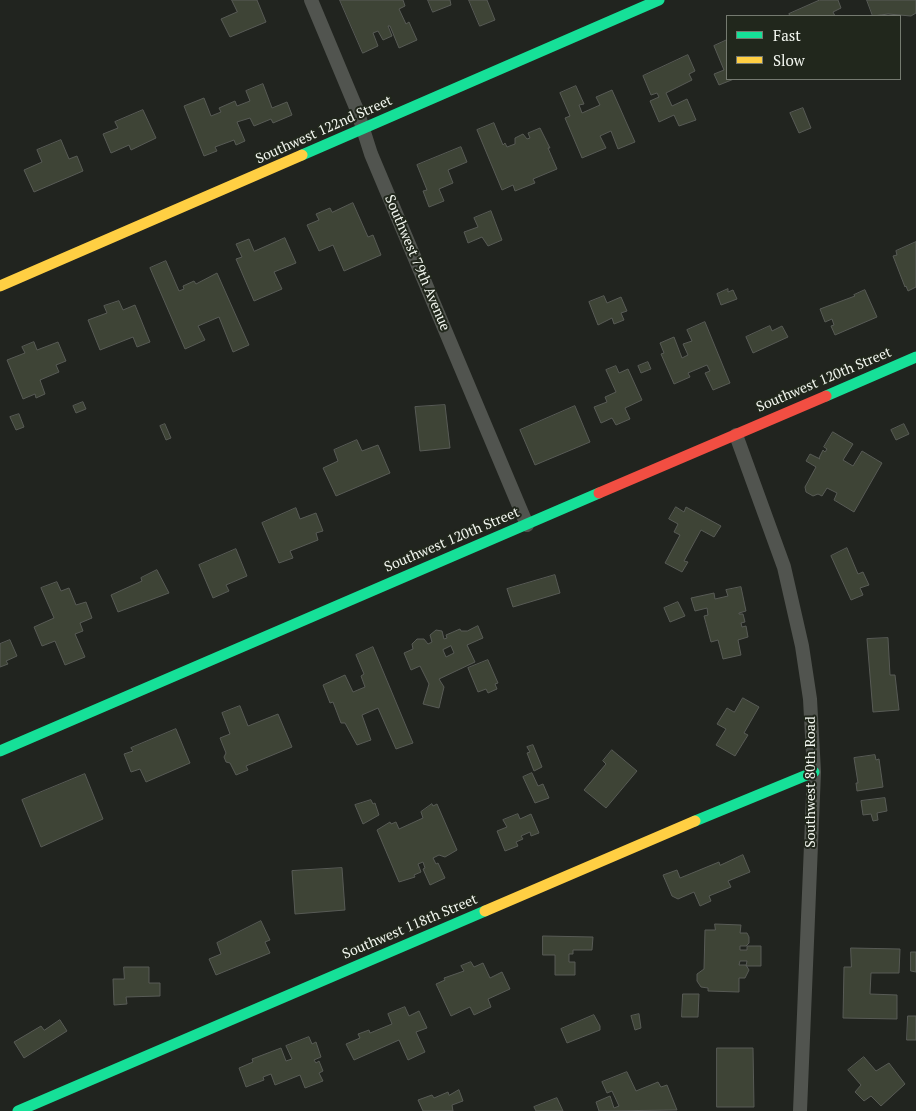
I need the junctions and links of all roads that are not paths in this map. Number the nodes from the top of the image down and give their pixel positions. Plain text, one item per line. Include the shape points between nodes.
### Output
1 (311, 0) edge
2 (659, 0) edge
3 (364, 129) junction
4 (0, 286) edge
5 (916, 356) edge
6 (736, 435) junction
7 (527, 525) junction
8 (0, 751) edge
9 (814, 772) junction
10 (18, 1111) edge
11 (800, 1111) edge

1 - 3 street, Southwest 79th Avenue
2 - 3 street, Southwest 122nd Street
3 - 4 street, Southwest 122nd Street
3 - 7 street, Southwest 79th Avenue via 371,154
5 - 6 street, Southwest 120th Street
6 - 7 street, Southwest 120th Street
6 - 9 street, Southwest 80th Road via 779,548 796,614 810,699
7 - 8 street, Southwest 120th Street
9 - 10 street, Southwest 118th Street
9 - 11 street, Southwest 80th Road

